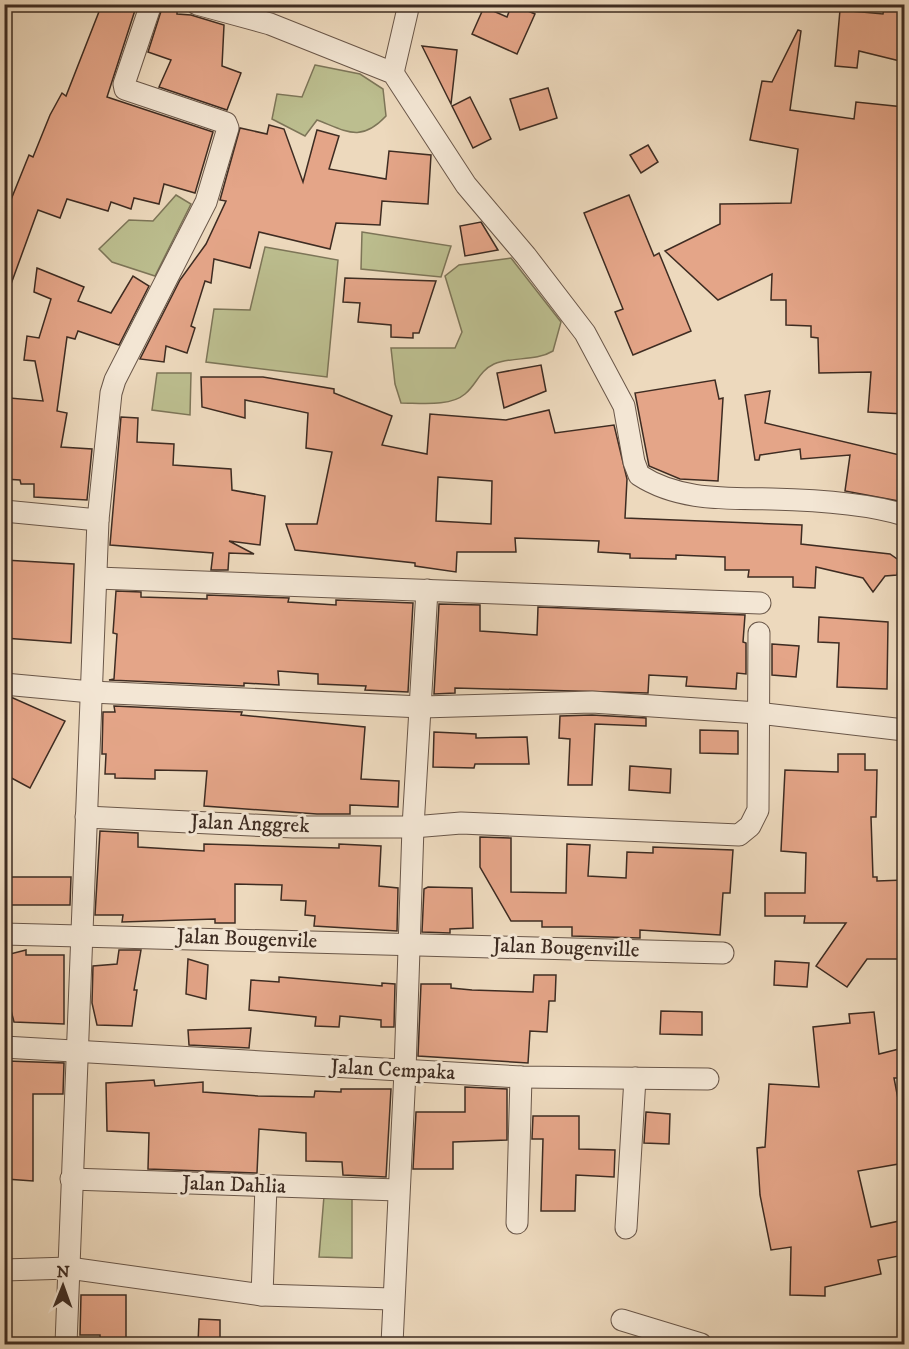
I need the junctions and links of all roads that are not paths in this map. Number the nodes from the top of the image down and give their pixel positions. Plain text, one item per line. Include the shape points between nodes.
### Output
1 (151, 4) edge
2 (197, 4) edge
3 (409, 4) edge
4 (270, 14) edge
5 (393, 73) junction
6 (4, 511) edge
7 (904, 515) edge
8 (98, 520) junction
9 (97, 578) junction
10 (427, 590) junction
11 (760, 603) dead end
12 (759, 633) dead end
13 (4, 684) edge
14 (91, 692) junction
15 (422, 707) junction
16 (758, 713) junction
17 (904, 729) edge
18 (86, 817) junction
19 (413, 827) junction
20 (4, 934) edge
21 (84, 936) junction
22 (410, 944) junction
23 (723, 953) dead end
24 (4, 1047) edge
25 (78, 1051) junction
26 (405, 1071) junction
27 (521, 1077) junction
28 (635, 1078) junction
29 (708, 1079) dead end
30 (71, 1179) junction
31 (266, 1186) junction
32 (398, 1190) junction
33 (517, 1223) dead end
34 (626, 1228) dead end
35 (69, 1268) junction
36 (4, 1270) edge
37 (262, 1295) junction
38 (392, 1299) junction
39 (622, 1320) dead end
40 (66, 1344) edge
41 (392, 1344) edge
42 (700, 1344) edge

1 - 8 street via 125,88 226,123 228,128 206,202 115,380
2 - 4 street
3 - 5 street
4 - 5 street
5 - 7 street via 466,185 585,333 624,406 639,475 691,496 807,502
6 - 8 street
8 - 9 street
9 - 10 street
9 - 14 street
10 - 11 street
10 - 15 street
12 - 16 street
13 - 14 street
14 - 15 street
14 - 18 street
15 - 16 street via 592,702
15 - 19 street
16 - 17 street
16 - 19 street, Jalan Anggrek via 758,810 750,826 739,835 461,823
18 - 19 street, Jalan Anggrek via 293,827
18 - 21 street
19 - 22 street
20 - 21 street, Jalan Bougenvile
21 - 22 street, Jalan Bougenvile
21 - 25 street
22 - 23 street, Jalan Bougenville
22 - 26 street
24 - 25 street, Jalan Cempaka
25 - 26 street, Jalan Cempaka
25 - 30 street
26 - 27 street, Jalan Cempaka
26 - 32 street
27 - 28 street, Jalan Cempaka
27 - 33 street
28 - 29 street, Jalan Cempaka
28 - 34 street
30 - 31 street, Jalan Dahlia
30 - 35 street
31 - 32 street, Jalan Dahlia
31 - 37 street
32 - 38 street
35 - 36 street
35 - 37 street
35 - 40 street
37 - 38 street
38 - 41 street
39 - 42 street

